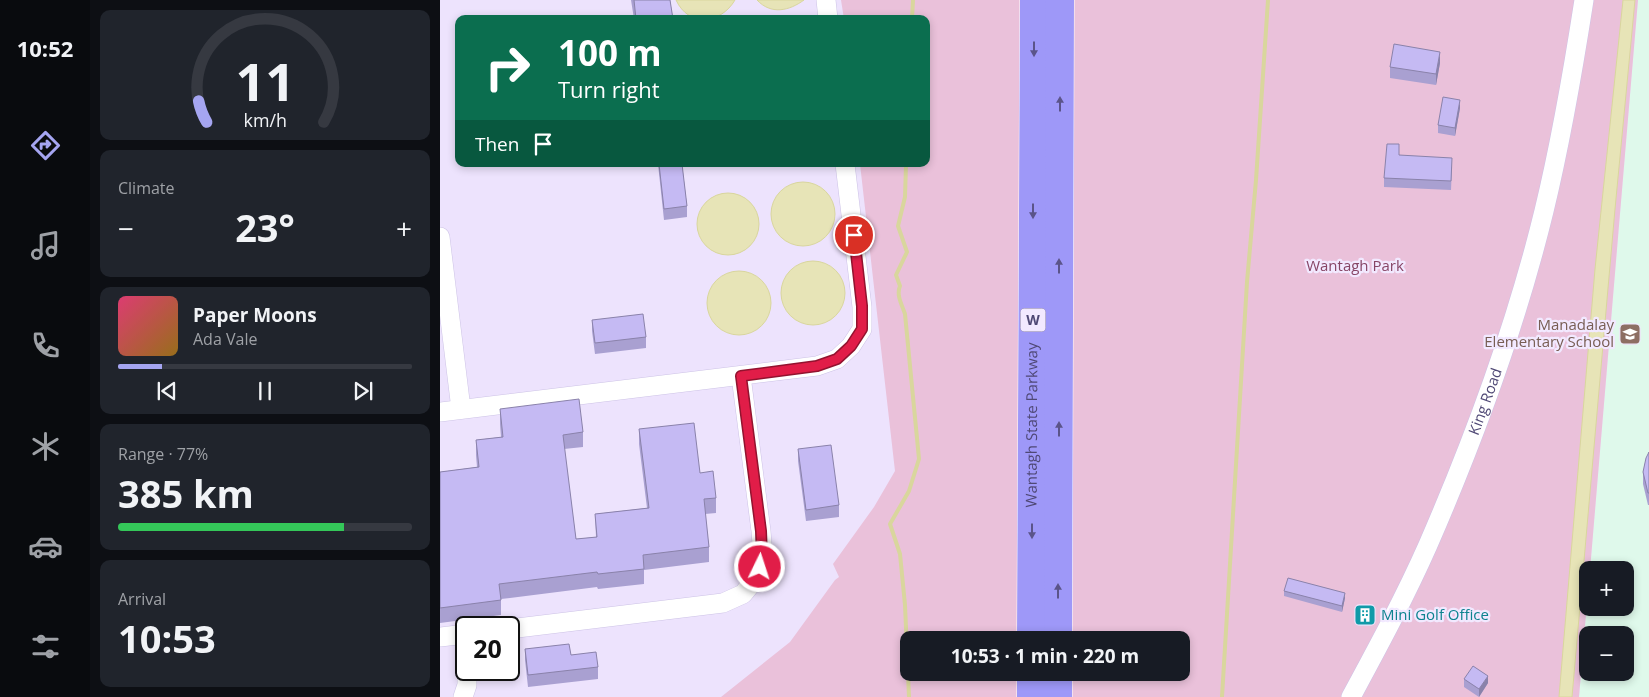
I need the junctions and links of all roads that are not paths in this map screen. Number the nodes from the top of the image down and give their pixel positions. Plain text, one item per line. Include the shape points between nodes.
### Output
1 (826, 0) edge
2 (1034, 0) edge
3 (1060, 0) edge
4 (1584, 0) edge
5 (828, 15) edge
6 (845, 167) edge
7 (440, 237) edge
8 (741, 376) junction
9 (461, 409) junction
10 (440, 412) edge
11 (520, 628) edge
12 (1031, 631) edge
13 (1058, 631) edge
14 (455, 635) edge
15 (440, 637) edge
16 (466, 681) edge
17 (1031, 681) edge
18 (1058, 681) edge
19 (463, 697) edge
20 (1031, 697) edge
21 (1058, 697) edge
22 (1351, 697) edge

1 - 5 street
2 -> 12 highway, Wantagh State Parkway / W
13 -> 3 highway, Wantagh State Parkway / W
4 - 22 street, King Road via 1563,127 1544,211 1495,377 1427,547
6 - 8 street via 862,329 837,359 817,366
7 - 9 street
8 - 9 street
8 - 11 street via 760,521 762,557 757,578 742,594 724,603
9 - 10 street
14 - 15 street
16 - 19 street
17 - 20 highway
18 - 21 highway

